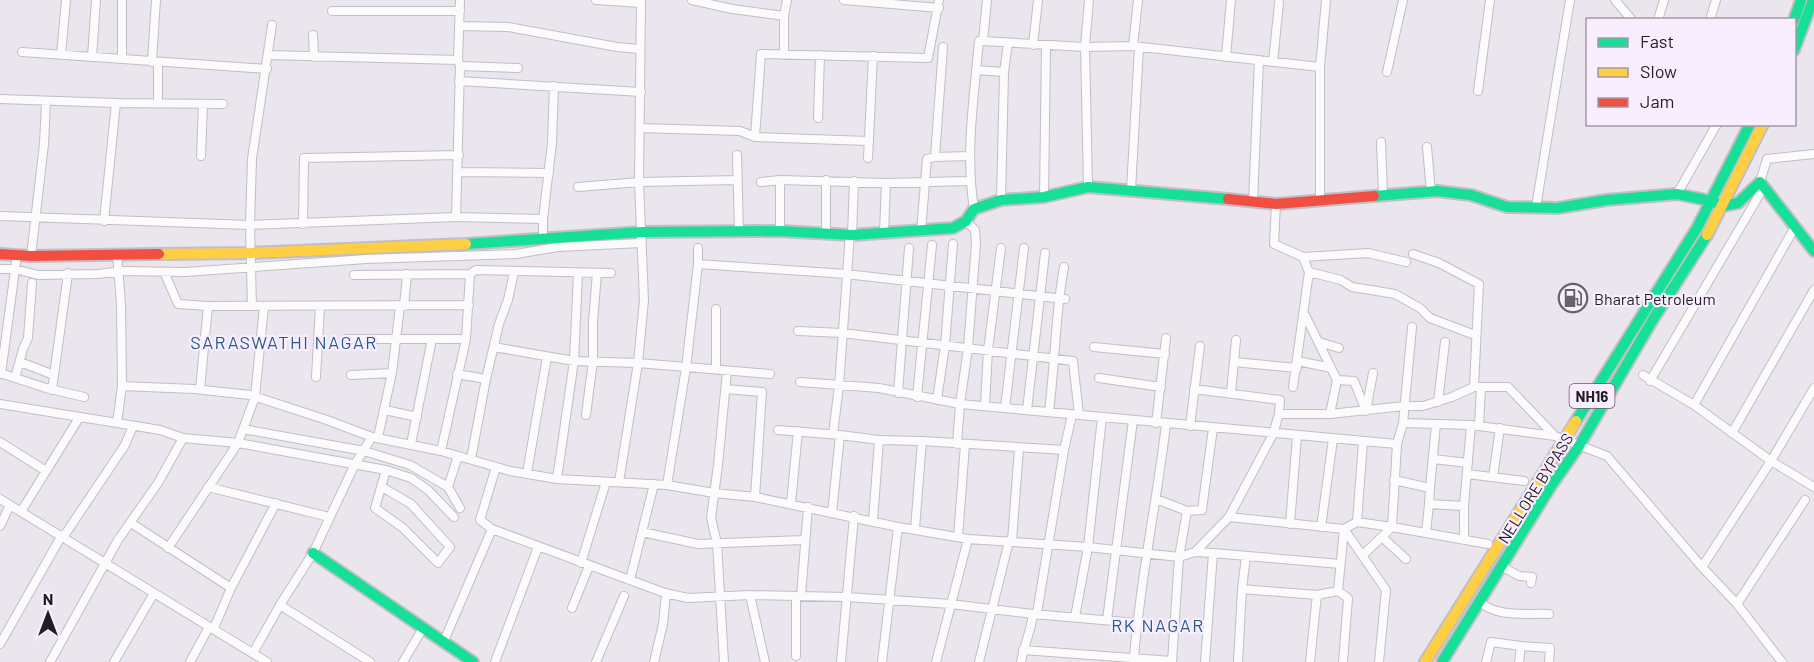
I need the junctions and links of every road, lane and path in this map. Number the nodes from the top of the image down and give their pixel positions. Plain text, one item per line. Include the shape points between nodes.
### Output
1 (66, 0) edge
2 (96, 0) edge
3 (122, 0) edge
4 (156, 0) edge
5 (460, 0) edge
6 (596, 0) edge
7 (692, 0) edge
8 (787, 0) edge
9 (844, 0) edge
10 (987, 0) edge
11 (1038, 0) edge
12 (1089, 0) edge
13 (1138, 0) edge
14 (1232, 0) edge
15 (1326, 0) edge
16 (1403, 0) edge
17 (1490, 0) edge
18 (1570, 0) edge
19 (1615, 0) edge
20 (1664, 0) edge
21 (1716, 0) edge
22 (1801, 0) edge
23 (1813, 0) edge
24 (641, 1) edge
25 (896, 2) edge
26 (1279, 3) dead end
27 (939, 4) edge
28 (332, 11) dead end
29 (460, 11) junction
30 (784, 16) junction
31 (1630, 18) edge
32 (1659, 18) edge
33 (1711, 18) edge
34 (1795, 18) edge
35 (272, 25) dead end
36 (460, 26) junction
37 (313, 34) dead end
38 (983, 41) junction
39 (1008, 43) junction
40 (1033, 45) junction
41 (1046, 45) junction
42 (1796, 45) edge
43 (944, 47) dead end
44 (1085, 47) junction
45 (1136, 47) junction
46 (640, 50) junction
47 (22, 52) dead end
48 (61, 55) junction
49 (269, 55) junction
50 (784, 55) junction
51 (820, 55) junction
52 (873, 56) junction
53 (92, 57) junction
54 (314, 57) junction
55 (1226, 57) junction
56 (122, 60) junction
57 (1259, 60) junction
58 (155, 62) junction
59 (1273, 62) junction
60 (459, 63) junction
61 (1320, 67) junction
62 (518, 68) dead end
63 (267, 69) junction
64 (976, 70) junction
65 (1004, 72) junction
66 (1387, 72) dead end
67 (459, 81) junction
68 (554, 86) junction
69 (1478, 91) dead end
70 (641, 92) junction
71 (0, 99) edge
72 (46, 101) junction
73 (158, 103) junction
74 (116, 104) junction
75 (203, 104) junction
76 (223, 104) dead end
77 (818, 118) dead end
78 (1716, 126) edge
79 (1749, 126) edge
80 (1762, 126) edge
81 (640, 128) junction
82 (755, 136) junction
83 (868, 141) junction
84 (1381, 142) dead end
85 (1428, 147) dead end
86 (1814, 154) edge
87 (459, 155) junction
88 (737, 155) dead end
89 (201, 156) dead end
90 (969, 156) junction
91 (935, 157) junction
92 (868, 158) dead end
93 (458, 172) junction
94 (549, 173) junction
95 (738, 180) junction
96 (780, 180) junction
97 (826, 180) junction
98 (854, 181) junction
99 (926, 181) junction
100 (969, 181) junction
101 (639, 182) junction
102 (761, 182) dead end
103 (886, 183) junction
104 (1762, 184) junction
105 (578, 187) dead end
106 (1088, 187) junction
107 (1131, 190) junction
108 (1431, 192) junction
109 (1677, 194) junction
110 (1383, 195) junction
111 (1044, 197) junction
112 (1001, 200) junction
113 (1320, 201) junction
114 (1711, 201) junction
115 (1253, 202) junction
116 (1276, 204) junction
117 (1723, 206) junction
118 (1536, 207) junction
119 (974, 209) junction
120 (0, 216) edge
121 (456, 217) junction
122 (34, 219) junction
123 (543, 219) junction
124 (966, 220) junction
125 (104, 221) junction
126 (303, 224) junction
127 (250, 225) junction
128 (1795, 226) junction
129 (780, 231) junction
130 (921, 231) junction
131 (642, 232) junction
132 (739, 232) junction
133 (826, 233) junction
134 (884, 233) junction
135 (851, 234) junction
136 (543, 239) junction
137 (642, 243) junction
138 (477, 244) junction
139 (953, 244) dead end
140 (932, 245) dead end
141 (698, 248) dead end
142 (909, 248) dead end
143 (1000, 248) dead end
144 (1024, 248) dead end
145 (1814, 251) edge
146 (251, 253) junction
147 (1045, 253) dead end
148 (0, 254) edge
149 (1413, 254) dead end
150 (18, 255) junction
151 (117, 255) junction
152 (31, 256) junction
153 (477, 256) junction
154 (1304, 257) junction
155 (1406, 261) dead end
156 (698, 264) junction
157 (251, 266) junction
158 (1064, 267) dead end
159 (0, 268) edge
160 (15, 269) junction
161 (117, 272) junction
162 (164, 272) junction
163 (473, 272) junction
164 (514, 272) junction
165 (1309, 272) junction
166 (68, 273) junction
167 (578, 273) junction
168 (597, 273) junction
169 (611, 273) dead end
170 (407, 274) junction
171 (846, 274) junction
172 (354, 275) dead end
173 (906, 280) junction
174 (32, 283) dead end
175 (929, 283) junction
176 (950, 286) junction
177 (972, 288) junction
178 (1814, 290) edge
179 (995, 291) junction
180 (1018, 294) junction
181 (1039, 296) junction
182 (1062, 299) junction
183 (469, 305) junction
184 (208, 306) junction
185 (252, 306) junction
186 (264, 306) junction
187 (320, 306) junction
188 (402, 306) junction
189 (716, 309) dead end
190 (1304, 313) junction
191 (1412, 327) dead end
192 (798, 331) dead end
193 (842, 333) junction
194 (1475, 335) junction
195 (1166, 338) dead end
196 (346, 339) dead end
197 (397, 339) junction
198 (432, 339) junction
199 (465, 339) junction
200 (903, 340) junction
201 (1236, 340) dead end
202 (923, 342) junction
203 (1319, 342) junction
204 (1445, 342) dead end
205 (945, 345) junction
206 (1200, 346) dead end
207 (494, 347) junction
208 (1094, 347) dead end
209 (968, 348) junction
210 (1339, 348) dead end
211 (988, 350) junction
212 (1012, 353) junction
213 (1165, 354) junction
214 (1034, 356) junction
215 (547, 357) junction
216 (1056, 358) junction
217 (574, 361) junction
218 (593, 361) junction
219 (20, 362) junction
220 (1234, 362) junction
221 (638, 363) junction
222 (1297, 365) junction
223 (686, 368) junction
224 (1331, 368) junction
225 (716, 370) junction
226 (727, 371) junction
227 (392, 373) junction
228 (1373, 373) dead end
229 (1, 374) edge
230 (457, 374) junction
231 (770, 374) dead end
232 (54, 375) junction
233 (351, 375) dead end
234 (1643, 375) dead end
235 (316, 377) dead end
236 (15, 378) junction
237 (1099, 378) dead end
238 (486, 379) junction
239 (1337, 380) junction
240 (1650, 381) junction
241 (800, 382) dead end
242 (122, 386) junction
243 (839, 386) junction
244 (1161, 387) junction
245 (1293, 387) dead end
246 (1477, 387) junction
247 (1814, 388) edge
248 (200, 389) junction
249 (724, 389) junction
250 (1194, 389) junction
251 (52, 390) junction
252 (898, 393) junction
253 (1231, 393) junction
254 (84, 397) dead end
255 (255, 397) junction
256 (917, 397) junction
257 (937, 400) junction
258 (1438, 402) junction
259 (0, 404) edge
260 (960, 404) junction
261 (1694, 405) junction
262 (985, 406) junction
263 (1404, 406) junction
264 (1005, 408) junction
265 (385, 410) junction
266 (1027, 410) junction
267 (1366, 411) junction
268 (1049, 412) junction
269 (1279, 414) junction
270 (1330, 414) junction
271 (586, 415) dead end
272 (1075, 415) junction
273 (417, 417) junction
274 (1102, 417) junction
275 (79, 418) junction
276 (1133, 420) junction
277 (117, 423) junction
278 (1156, 423) junction
279 (1403, 423) junction
280 (1166, 424) junction
281 (1436, 424) junction
282 (133, 426) junction
283 (1190, 426) junction
284 (1475, 426) junction
285 (1213, 428) junction
286 (1500, 428) junction
287 (243, 429) junction
288 (778, 430) dead end
289 (798, 431) junction
290 (1732, 433) junction
291 (836, 434) junction
292 (1273, 434) junction
293 (1297, 436) junction
294 (375, 437) junction
295 (183, 438) junction
296 (1560, 438) junction
297 (1333, 439) junction
298 (879, 440) junction
299 (922, 441) junction
300 (0, 442) edge
301 (1364, 442) junction
302 (238, 443) junction
303 (411, 444) junction
304 (961, 444) junction
305 (1397, 444) junction
306 (1579, 447) junction
307 (1018, 448) junction
308 (1064, 450) junction
309 (441, 451) junction
310 (364, 452) junction
311 (458, 456) junction
312 (471, 459) junction
313 (1433, 459) junction
314 (1771, 461) junction
315 (1468, 463) junction
316 (355, 464) junction
317 (496, 467) junction
318 (386, 470) junction
319 (46, 471) junction
320 (527, 473) junction
321 (1467, 474) junction
322 (1493, 477) junction
323 (557, 479) junction
324 (1394, 480) junction
325 (1524, 481) dead end
326 (606, 482) junction
327 (619, 482) junction
328 (654, 484) junction
329 (667, 485) junction
330 (208, 487) junction
331 (448, 487) junction
332 (1814, 487) edge
333 (382, 488) junction
334 (1430, 488) junction
335 (714, 493) junction
336 (754, 497) junction
337 (0, 499) edge
338 (1156, 499) junction
339 (1805, 500) dead end
340 (276, 503) junction
341 (791, 503) junction
342 (1429, 504) junction
343 (10, 505) junction
344 (1464, 506) junction
345 (808, 507) junction
346 (460, 508) dead end
347 (22, 510) junction
348 (1187, 511) junction
349 (832, 513) junction
350 (854, 516) junction
351 (329, 517) junction
352 (454, 517) dead end
353 (1229, 517) junction
354 (873, 521) junction
355 (1357, 522) junction
356 (131, 523) junction
357 (1290, 524) junction
358 (0, 526) edge
359 (898, 527) junction
360 (1322, 527) junction
361 (1392, 527) junction
362 (492, 529) junction
363 (915, 529) junction
364 (1344, 529) junction
365 (642, 532) junction
366 (1426, 533) junction
367 (63, 535) junction
368 (958, 537) junction
369 (1382, 537) junction
370 (1464, 538) junction
371 (968, 539) junction
372 (805, 540) junction
373 (1011, 541) junction
374 (717, 543) junction
375 (1049, 544) junction
376 (1488, 544) dead end
377 (538, 546) junction
378 (1088, 547) junction
379 (168, 548) junction
380 (1115, 549) junction
381 (1195, 552) junction
382 (313, 553) junction
383 (1147, 553) junction
384 (1213, 553) junction
385 (1363, 555) junction
386 (1246, 556) junction
387 (1179, 557) junction
388 (1406, 559) dead end
389 (105, 561) junction
390 (581, 562) junction
391 (1340, 564) junction
392 (589, 566) junction
393 (1501, 566) junction
394 (1702, 567) junction
395 (630, 580) junction
396 (1532, 584) dead end
397 (231, 588) junction
398 (1242, 589) junction
399 (1338, 591) junction
400 (154, 593) junction
401 (666, 594) junction
402 (1317, 594) junction
403 (750, 595) junction
404 (624, 596) dead end
405 (799, 596) junction
406 (718, 597) junction
407 (847, 597) junction
408 (889, 600) junction
409 (1479, 601) junction
410 (951, 603) junction
411 (280, 604) junction
412 (1737, 604) junction
413 (572, 608) dead end
414 (992, 608) junction
415 (1035, 613) junction
416 (1549, 614) dead end
417 (1075, 616) junction
418 (1107, 620) junction
419 (1137, 623) junction
420 (212, 628) junction
421 (423, 628) junction
422 (444, 641) junction
423 (0, 644) edge
424 (1521, 646) junction
425 (1023, 650) junction
426 (253, 653) junction
427 (796, 656) dead end
428 (1134, 658) junction
429 (466, 660) edge
430 (50, 662) edge
431 (114, 662) edge
432 (190, 662) edge
433 (266, 662) edge
434 (370, 662) edge
435 (403, 662) edge
436 (495, 662) edge
437 (596, 662) edge
438 (654, 662) edge
439 (724, 662) edge
440 (765, 662) edge
441 (841, 662) edge
442 (882, 662) edge
443 (936, 662) edge
444 (979, 662) edge
445 (1021, 662) edge
446 (1172, 662) edge
447 (1205, 662) edge
448 (1238, 662) edge
449 (1310, 662) edge
450 (1343, 662) edge
451 (1379, 662) edge
452 (1425, 662) edge
453 (1442, 662) edge
454 (1486, 662) edge
455 (1519, 662) edge
456 (1549, 662) edge
457 (1782, 662) edge

1 - 48 street
2 - 53 street
3 - 56 street
4 - 58 street
5 - 29 street
6 - 24 street
7 - 30 street
8 - 30 street
9 - 25 street
10 - 38 street
11 - 40 street
12 - 44 street
13 - 45 street
14 - 55 street
15 - 61 street
16 - 66 street
17 - 69 street
18 - 118 street
19 - 31 street
20 - 32 street
21 - 33 street
22 - 34 main road
23 - 42 main road
24 - 46 street
25 - 27 street
26 - 59 street
27 - 52 street via 928,58
28 - 29 street
29 - 36 street
30 - 50 street
35 - 49 street
36 - 46 street via 508,27
36 - 60 street
37 - 54 street
38 - 39 street
38 - 64 street via 979,41
39 - 40 street
39 - 65 street
40 - 41 street
41 - 44 street
41 - 111 street
43 - 91 street
44 - 45 street
44 - 106 street
45 - 55 street
45 - 107 street
46 - 70 street
47 - 48 street
48 - 53 street
49 - 54 street
49 - 63 street
50 - 51 street
50 - 82 street via 761,54
51 - 52 street
51 - 77 street
52 - 83 street
53 - 56 street
54 - 60 street
55 - 57 street
56 - 58 street
57 - 59 street
57 - 115 street
58 - 63 street
58 - 73 street
59 - 61 street
60 - 62 street
60 - 67 street
61 - 113 street
63 - 127 street via 252,159
64 - 65 street
64 - 90 street
65 - 112 street
67 - 68 street
67 - 87 street
68 - 70 street
68 - 94 street
70 - 81 street
71 - 72 street
72 - 74 street
72 - 122 street
73 - 74 street
73 - 75 street
74 - 125 street
75 - 76 street
75 - 89 street
78 - 109 street
79 - 114 main road, NELLORE BYPASS / NH16
80 - 117 main road, NELLORE BYPASS / NH16
81 - 82 street via 740,131
81 - 101 street
82 - 83 street
83 - 92 street
84 - 110 street
85 - 108 street
86 - 104 street via 1767,159
87 - 93 street
87 - 126 street via 304,158
88 - 95 street
90 - 91 street
90 - 100 street
91 - 99 street via 927,159
93 - 94 street
93 - 121 street
94 - 123 street
95 - 101 street
95 - 132 street
96 - 97 street
96 - 102 street
96 - 129 street
97 - 98 street
97 - 133 street
98 - 103 street
98 - 135 street
99 - 100 street
99 - 103 street
99 - 130 street
100 - 119 street
101 - 105 street
101 - 131 street
103 - 134 street
104 - 117 main road via 1738,203
104 - 128 main road
104 - 240 street
106 - 107 main road
106 - 111 main road
107 - 115 main road
108 - 110 main road
108 - 118 main road via 1472,195 1507,207
109 - 114 main road
109 - 118 main road
110 - 113 main road
111 - 112 main road
112 - 119 main road
113 - 116 main road
114 - 117 main road
114 - 296 main road, NELLORE BYPASS / NH16 via 1698,228
115 - 116 main road
116 - 154 street via 1274,244
117 - 306 main road, NELLORE BYPASS / NH16
119 - 124 main road
120 - 122 street
121 - 123 street
121 - 126 street
122 - 125 street
122 - 152 street
123 - 136 street
124 - 130 main road via 953,228
124 - 177 street via 975,230
125 - 127 street
126 - 127 street
127 - 146 street
128 - 145 main road
128 - 261 street
129 - 132 main road
129 - 133 main road
130 - 134 main road
131 - 132 main road
131 - 136 main road
131 - 137 street
133 - 135 main road
134 - 135 main road
135 - 171 street
136 - 138 main road
137 - 153 street
137 - 221 street via 644,300
138 - 146 main road
138 - 153 street
139 - 176 street
140 - 175 street
141 - 156 street
142 - 173 street
143 - 179 street
144 - 180 street
146 - 151 main road
146 - 157 street
147 - 181 street
148 - 150 main road
149 - 194 street via 1479,284
150 - 152 main road
150 - 160 street
151 - 152 main road
151 - 161 street
153 - 157 street
153 - 163 street
154 - 155 street via 1368,254
154 - 165 street
156 - 171 street
156 - 223 street
157 - 162 street
157 - 185 street
158 - 182 street
159 - 160 street
160 - 166 street via 38,275
160 - 229 street
161 - 162 street
161 - 166 street
161 - 242 street
162 - 184 street via 178,304
163 - 164 street
163 - 170 street
163 - 183 street
164 - 167 street
164 - 207 street
165 - 190 street
165 - 194 street via 1352,287 1395,294 1430,318
166 - 232 street
167 - 168 street
167 - 217 street
168 - 169 street
168 - 218 street
170 - 172 street
170 - 188 street
171 - 173 street
171 - 193 street
173 - 175 street
173 - 200 street
174 - 219 street via 28,338
175 - 176 street
175 - 202 street
176 - 177 street
176 - 205 street
177 - 179 street
177 - 209 street
178 - 290 street
179 - 180 street
179 - 211 street
180 - 181 street
180 - 212 street
181 - 182 street
181 - 214 street
182 - 216 street
183 - 188 street
183 - 199 street
184 - 185 street
184 - 248 street
185 - 186 street
186 - 187 street
186 - 255 street
187 - 188 street
187 - 235 street
188 - 197 street
189 - 225 street
190 - 203 street
190 - 222 street
191 - 263 street
192 - 193 street
193 - 200 street
193 - 243 street
194 - 246 street
195 - 213 street
196 - 197 street
197 - 198 street
197 - 227 street
198 - 199 street
198 - 273 street
199 - 230 street
200 - 202 street
200 - 252 street
201 - 220 street
202 - 205 street
202 - 256 street
203 - 210 street
203 - 224 street
204 - 258 street
205 - 209 street
205 - 257 street
206 - 250 street
207 - 215 street
207 - 238 street
208 - 213 street
209 - 211 street
209 - 260 street
211 - 212 street
211 - 262 street
212 - 214 street
212 - 264 street
213 - 244 street
214 - 216 street
214 - 266 street
215 - 217 street
215 - 320 street
216 - 268 street
216 - 272 street via 1073,361
217 - 218 street
217 - 323 street
218 - 221 street
218 - 271 street
219 - 232 street
219 - 236 street
220 - 222 street
220 - 253 street
221 - 223 street
221 - 327 street
222 - 224 street
222 - 245 street
223 - 225 street
223 - 329 street
224 - 239 street
225 - 226 street
226 - 231 street
226 - 249 street
227 - 233 street
227 - 265 street
228 - 267 street
229 - 236 street
230 - 238 street
230 - 309 street
232 - 251 street
234 - 240 street
236 - 251 street
237 - 244 street
238 - 312 street
239 - 267 street via 1354,381
239 - 270 street
240 - 261 street
241 - 243 street
242 - 248 street
242 - 277 street
243 - 252 street
243 - 291 street
244 - 278 street
246 - 258 street
246 - 284 street
246 - 296 street via 1508,387
247 - 314 street
248 - 255 street
249 - 335 street
249 - 336 street via 762,392
250 - 253 street
250 - 283 street
251 - 254 street
252 - 256 street
253 - 269 street via 1280,400
255 - 287 street
255 - 294 street
256 - 257 street
257 - 260 street
258 - 263 street
259 - 275 street
260 - 262 street
260 - 304 street
261 - 290 street
262 - 264 street
263 - 267 street
263 - 279 street
264 - 266 street
265 - 273 street
265 - 294 street
266 - 268 street
267 - 270 street
268 - 272 street
269 - 270 street
269 - 292 street
272 - 274 street
272 - 308 street
273 - 303 street
274 - 276 street
274 - 378 street
275 - 277 street
275 - 319 street
276 - 278 street
276 - 380 street
277 - 282 street
278 - 280 street
279 - 281 street
279 - 305 street
280 - 283 street
280 - 338 street
281 - 284 street
281 - 313 street
282 - 295 street
282 - 367 street via 125,445
283 - 285 street
284 - 286 street
284 - 315 street
285 - 292 street
285 - 348 street via 1202,510
286 - 296 street
286 - 322 street
287 - 302 street
287 - 310 street
288 - 289 street
289 - 291 street
289 - 341 street
290 - 314 street
291 - 298 street
291 - 349 street
292 - 293 street
292 - 353 street
293 - 297 street
293 - 357 street
294 - 303 street
294 - 310 street
295 - 302 street
295 - 356 street
296 - 306 street
296 - 452 main road, NELLORE BYPASS / NH16
297 - 301 street
297 - 360 street
298 - 299 street
298 - 354 street
299 - 304 street
299 - 363 street
300 - 319 street
301 - 305 street
301 - 355 street
302 - 316 street
302 - 330 street
303 - 309 street
304 - 307 street
304 - 368 street
305 - 324 street
306 - 393 main road, NELLORE BYPASS / NH16
306 - 394 street via 1607,456
307 - 308 street
307 - 373 street
308 - 375 street
309 - 311 street
310 - 316 street
310 - 331 street via 410,465
311 - 312 street
311 - 331 street
312 - 317 street
313 - 315 street
313 - 334 street
314 - 332 street
314 - 394 street
315 - 321 street
316 - 318 street
316 - 351 street
317 - 320 street
317 - 362 street via 480,520
318 - 333 street
318 - 352 street via 411,478
319 - 347 street
320 - 323 street
321 - 322 street
321 - 344 street
322 - 325 street
323 - 326 street
324 - 334 street
324 - 361 street
326 - 327 street
326 - 390 street
327 - 328 street
328 - 329 street
328 - 365 street
329 - 335 street
330 - 340 street
330 - 379 street
331 - 346 street
333 - 333 street via 375,508 403,528 438,563 450,546 411,504
334 - 342 street
335 - 336 street
335 - 374 street via 711,518
336 - 341 street
337 - 343 street
338 - 348 street
338 - 383 street
339 - 412 street
340 - 351 street
340 - 397 street
341 - 345 street
342 - 344 street
342 - 366 street
343 - 347 street
343 - 358 street
344 - 370 street
345 - 349 street
345 - 372 street
347 - 367 street
348 - 387 street
349 - 350 street
350 - 354 street
350 - 407 street
351 - 382 street
353 - 357 street
353 - 381 street
354 - 359 street
355 - 361 street
355 - 364 street
356 - 379 street
356 - 389 street
357 - 360 street
359 - 363 street
359 - 408 street
360 - 364 street
361 - 366 street
361 - 369 street
362 - 377 street
362 - 422 street
363 - 368 street
364 - 385 street
364 - 391 street
365 - 374 street via 698,544
365 - 395 street
366 - 370 street
367 - 389 street
367 - 423 street
368 - 371 street
369 - 385 street
369 - 388 street
370 - 376 street
371 - 373 street
371 - 410 street
372 - 374 street
372 - 405 street
373 - 375 street
373 - 414 street
374 - 406 street
375 - 378 street
375 - 415 street
377 - 390 street
377 - 436 street
378 - 380 street
378 - 417 street
379 - 397 street
380 - 383 street
380 - 418 street
381 - 384 street
381 - 387 street
382 - 411 street
382 - 421 main road
383 - 387 street
383 - 419 street
384 - 386 street
384 - 447 street
385 - 451 street via 1386,590
386 - 391 street
386 - 398 street
387 - 446 street
389 - 400 street
389 - 430 street
390 - 392 street
391 - 399 street
392 - 395 street
392 - 413 street
393 - 396 street via 1519,576 1532,577
393 - 409 main road, NELLORE BYPASS / NH16
394 - 412 street
395 - 401 street
397 - 420 street
398 - 402 street
398 - 448 street
399 - 402 street
399 - 450 street via 1348,598
400 - 420 street
400 - 431 street
401 - 406 street
401 - 438 street
402 - 449 street
403 - 405 street
403 - 406 street
403 - 440 street
404 - 437 street
405 - 407 street
405 - 427 street
406 - 439 street
407 - 408 street
407 - 441 street
408 - 410 street
408 - 442 street
409 - 416 street via 1487,609 1502,612
409 - 453 main road, NELLORE BYPASS / NH16
410 - 414 street
410 - 443 street
411 - 426 street
411 - 434 street
412 - 457 street
414 - 415 street
414 - 444 street
415 - 417 street
415 - 425 street
417 - 418 street
418 - 419 street
419 - 428 street
420 - 426 street
420 - 432 street
421 - 422 main road
421 - 435 street
422 - 429 main road
424 - 454 street via 1491,642
424 - 455 street
424 - 456 street via 1550,648
425 - 428 street
425 - 445 street
426 - 433 street
428 - 446 street

